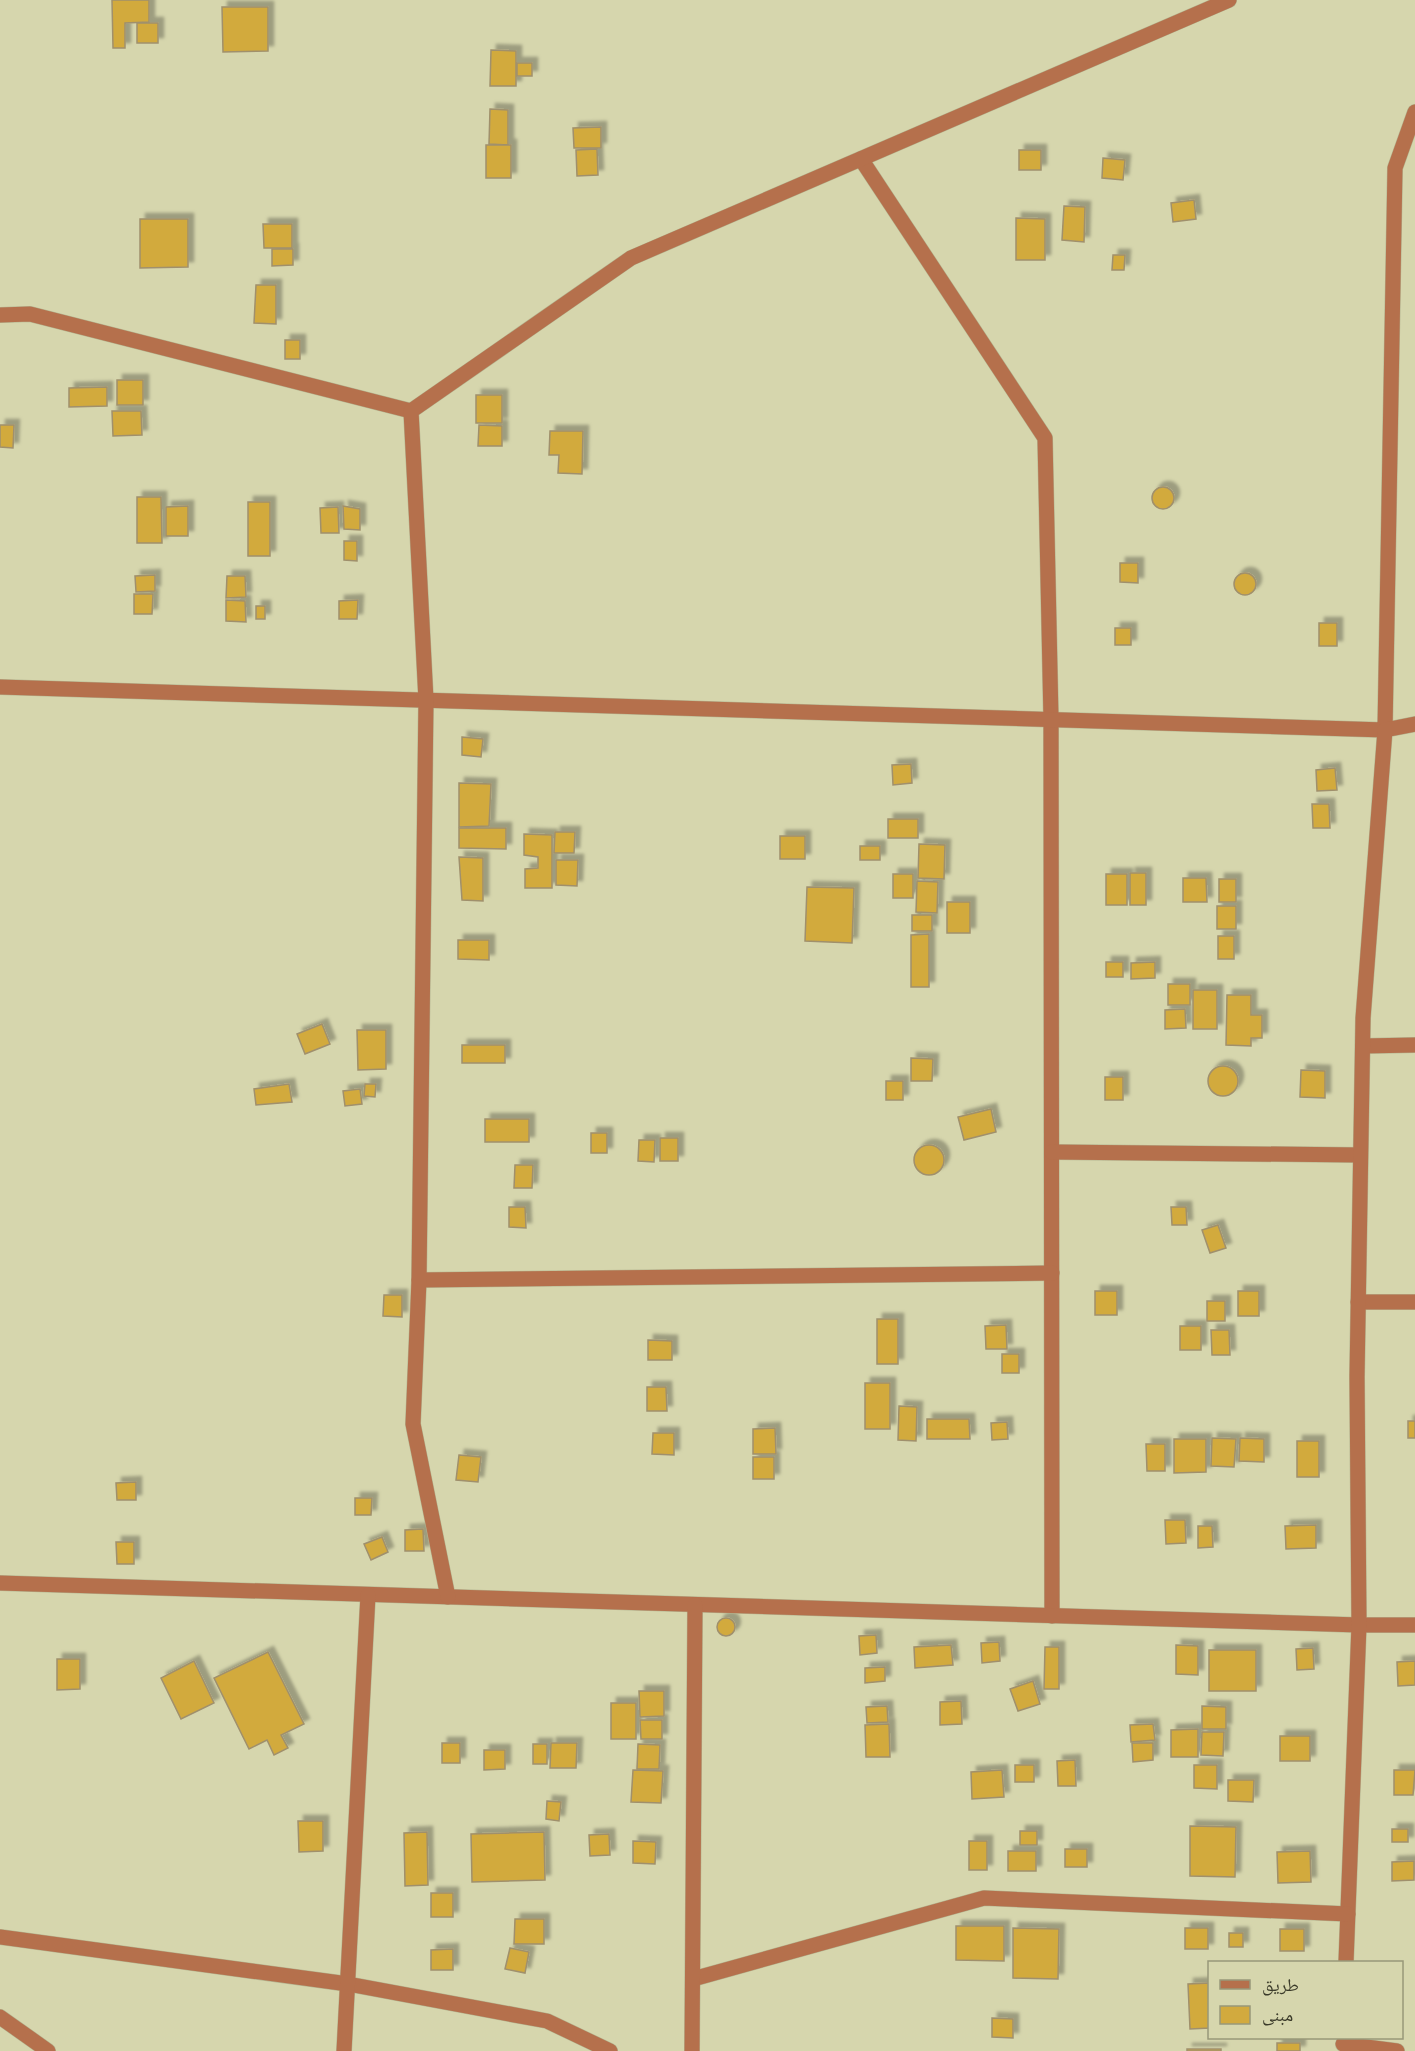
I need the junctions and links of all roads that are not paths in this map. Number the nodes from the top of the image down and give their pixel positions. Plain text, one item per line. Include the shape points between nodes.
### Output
1 (1229, 0) edge
2 (1415, 112) edge
3 (861, 159) junction
4 (0, 315) edge
5 (411, 411) junction
6 (0, 687) edge
7 (426, 700) junction
8 (1051, 719) junction
9 (1415, 724) edge
10 (1385, 730) junction
11 (1415, 1045) edge
12 (1363, 1046) junction
13 (1052, 1152) junction
14 (1360, 1155) junction
15 (1052, 1273) junction
16 (419, 1280) junction
17 (1358, 1302) junction
18 (1415, 1302) edge
19 (0, 1583) edge
20 (368, 1595) junction
21 (448, 1597) junction
22 (695, 1605) junction
23 (1052, 1616) junction
24 (1359, 1625) junction
25 (1415, 1625) edge
26 (1348, 1914) junction
27 (0, 1937) edge
28 (1346, 1961) edge
29 (693, 1979) junction
30 (348, 1983) junction
31 (0, 2017) edge
32 (1343, 2044) edge
33 (48, 2051) edge
34 (344, 2051) edge
35 (610, 2051) edge
36 (692, 2051) edge
37 (1397, 2051) edge

1 - 3 street
2 - 10 street via 1395,168
3 - 5 street via 631,258
3 - 8 street via 1045,438
4 - 5 street via 30,314
5 - 7 street
6 - 7 street
7 - 8 street
7 - 16 street
8 - 10 street
8 - 13 street
9 - 10 street
10 - 12 street
11 - 12 street
12 - 14 street
13 - 14 street
13 - 15 street
14 - 17 street
15 - 16 street
15 - 23 street
16 - 21 street via 413,1424
17 - 18 street
17 - 24 street
19 - 20 street
20 - 21 street
20 - 30 street
21 - 22 street
22 - 23 street
22 - 29 street
23 - 24 street
24 - 25 street
24 - 26 street
26 - 28 street
26 - 29 street via 984,1898
27 - 30 street
29 - 36 street
30 - 34 street
30 - 35 street via 548,2021
31 - 33 street
32 - 37 street

